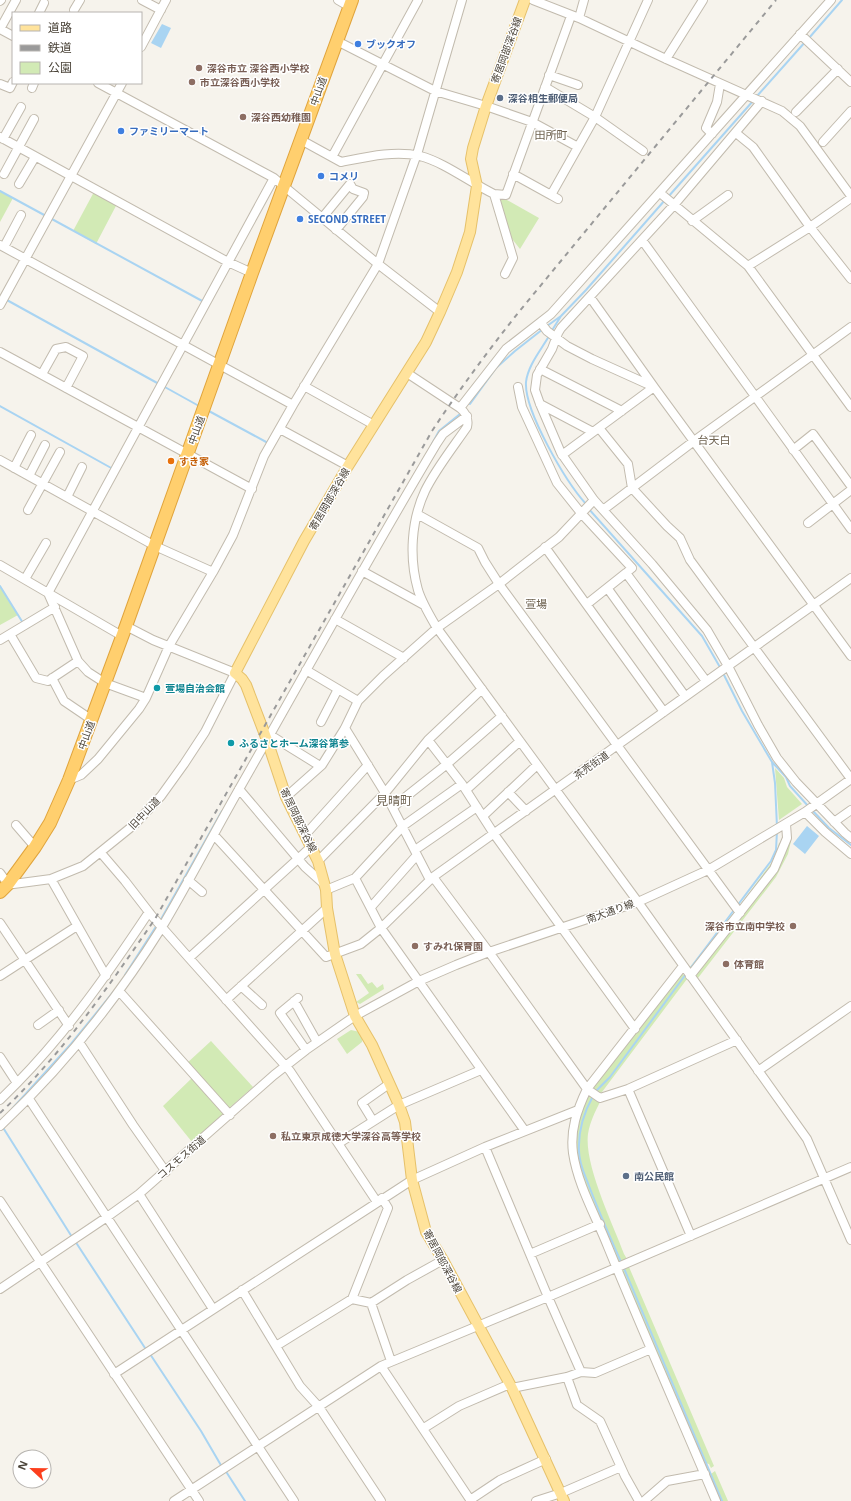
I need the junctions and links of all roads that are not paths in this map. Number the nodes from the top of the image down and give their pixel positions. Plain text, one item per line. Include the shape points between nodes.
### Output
1 (16, 0) edge
2 (80, 0) edge
3 (142, 0) edge
4 (166, 0) edge
5 (338, 0) edge
6 (418, 0) edge
7 (462, 0) edge
8 (525, 0) edge
9 (533, 0) edge
10 (584, 0) edge
11 (648, 0) edge
12 (703, 0) edge
13 (831, 0) edge
14 (44, 3) dead end
15 (351, 3) edge
16 (74, 10) dead end
17 (161, 10) junction
18 (40, 12) edge
19 (575, 17) junction
20 (0, 29) edge
21 (12, 35) edge
22 (801, 35) junction
23 (337, 41) junction
24 (630, 42) junction
25 (142, 45) edge
26 (666, 59) junction
27 (382, 65) junction
28 (838, 69) junction
29 (550, 75) junction
30 (851, 82) edge
31 (0, 84) edge
32 (12, 84) edge
33 (100, 84) edge
34 (122, 84) edge
35 (720, 84) junction
36 (578, 85) dead end
37 (545, 87) junction
38 (435, 91) junction
39 (117, 93) junction
40 (747, 95) junction
41 (762, 101) junction
42 (486, 106) junction
43 (21, 107) dead end
44 (851, 110) edge
45 (796, 112) dead end
46 (595, 117) junction
47 (34, 119) dead end
48 (532, 122) junction
49 (736, 133) junction
50 (712, 134) junction
51 (1, 138) edge
52 (301, 140) junction
53 (823, 142) dead end
54 (578, 147) junction
55 (19, 148) junction
56 (643, 151) dead end
57 (35, 156) junction
58 (416, 156) junction
59 (332, 157) junction
60 (4, 174) dead end
61 (513, 174) junction
62 (71, 176) junction
63 (274, 178) junction
64 (20, 184) dead end
65 (284, 186) junction
66 (477, 186) junction
67 (661, 193) junction
68 (494, 194) junction
69 (728, 195) dead end
70 (851, 197) edge
71 (673, 204) junction
72 (21, 215) dead end
73 (322, 218) junction
74 (692, 221) junction
75 (810, 227) junction
76 (336, 230) junction
77 (642, 240) junction
78 (2, 246) edge
79 (26, 258) junction
80 (228, 262) junction
81 (378, 264) junction
82 (748, 266) junction
83 (252, 273) junction
84 (505, 274) dead end
85 (851, 279) edge
86 (590, 297) junction
87 (0, 305) edge
88 (440, 312) junction
89 (851, 327) edge
90 (548, 330) junction
91 (183, 344) junction
92 (0, 352) edge
93 (813, 355) junction
94 (219, 365) junction
95 (540, 369) junction
96 (406, 373) junction
97 (42, 374) junction
98 (304, 386) junction
99 (518, 387) dead end
100 (654, 387) junction
101 (66, 388) junction
102 (755, 397) junction
103 (293, 404) junction
104 (540, 404) junction
105 (851, 407) edge
106 (460, 408) junction
107 (622, 411) junction
108 (467, 416) junction
109 (374, 425) junction
110 (138, 427) junction
111 (280, 429) junction
112 (596, 430) junction
113 (31, 435) dead end
114 (694, 441) junction
115 (45, 445) dead end
116 (793, 450) junction
117 (60, 452) dead end
118 (188, 454) junction
119 (562, 455) junction
120 (0, 460) edge
121 (348, 466) junction
122 (82, 467) dead end
123 (14, 468) junction
124 (29, 476) junction
125 (43, 483) junction
126 (851, 486) edge
127 (632, 488) junction
128 (252, 489) junction
129 (851, 490) edge
130 (67, 497) junction
131 (593, 501) junction
132 (833, 504) junction
133 (28, 510) dead end
134 (603, 510) junction
135 (93, 512) junction
136 (582, 512) junction
137 (417, 514) junction
138 (808, 523) dead end
139 (851, 529) edge
140 (46, 543) dead end
141 (154, 546) junction
142 (545, 547) junction
143 (0, 565) edge
144 (362, 571) junction
145 (213, 572) junction
146 (626, 574) junction
147 (851, 578) edge
148 (25, 580) junction
149 (500, 584) junction
150 (608, 589) junction
151 (48, 593) junction
152 (587, 604) junction
153 (424, 605) junction
154 (814, 605) junction
155 (55, 607) junction
156 (334, 619) junction
157 (437, 628) junction
158 (124, 631) junction
159 (10, 634) junction
160 (0, 640) edge
161 (169, 646) junction
162 (755, 648) junction
163 (851, 656) edge
164 (404, 658) junction
165 (78, 662) junction
166 (727, 667) junction
167 (306, 670) junction
168 (235, 673) junction
169 (52, 678) junction
170 (706, 681) junction
171 (105, 682) junction
172 (338, 689) junction
173 (482, 689) junction
174 (685, 696) junction
175 (146, 698) junction
176 (358, 701) junction
177 (664, 712) junction
178 (502, 716) junction
179 (92, 720) junction
180 (321, 722) dead end
181 (345, 728) junction
182 (269, 738) junction
183 (428, 740) junction
184 (520, 741) junction
185 (618, 746) junction
186 (447, 764) junction
187 (537, 764) junction
188 (368, 765) junction
189 (320, 766) junction
190 (851, 779) edge
191 (70, 780) junction
192 (464, 787) junction
193 (239, 789) junction
194 (556, 790) junction
195 (508, 792) junction
196 (385, 793) junction
197 (286, 797) junction
198 (816, 804) junction
199 (393, 807) junction
200 (477, 807) junction
201 (851, 810) edge
202 (526, 811) junction
203 (805, 812) junction
204 (483, 816) junction
205 (834, 822) junction
206 (786, 824) junction
207 (16, 825) dead end
208 (403, 826) junction
209 (494, 834) junction
210 (214, 835) junction
211 (305, 835) junction
212 (851, 838) edge
213 (35, 847) junction
214 (311, 847) junction
215 (416, 852) junction
216 (101, 853) junction
217 (851, 854) edge
218 (298, 859) junction
219 (318, 861) junction
220 (708, 870) junction
221 (0, 873) edge
222 (355, 878) junction
223 (51, 879) junction
224 (432, 879) junction
225 (188, 880) junction
226 (325, 887) junction
227 (3, 888) edge
228 (264, 890) junction
229 (202, 892) dead end
230 (638, 902) junction
231 (371, 907) junction
232 (327, 908) junction
233 (149, 912) junction
234 (740, 913) junction
235 (0, 923) edge
236 (77, 926) junction
237 (162, 927) junction
238 (381, 928) junction
239 (563, 928) junction
240 (303, 932) junction
241 (489, 952) junction
242 (335, 954) junction
243 (189, 958) junction
244 (25, 960) junction
245 (683, 966) junction
246 (0, 976) edge
247 (106, 976) junction
248 (690, 976) junction
249 (419, 981) junction
250 (241, 986) junction
251 (119, 991) junction
252 (226, 1000) junction
253 (262, 1005) dead end
254 (851, 1006) edge
255 (59, 1010) junction
256 (355, 1016) junction
257 (38, 1025) dead end
258 (69, 1026) junction
259 (636, 1029) junction
260 (737, 1040) junction
261 (79, 1042) junction
262 (317, 1042) junction
263 (306, 1050) junction
264 (0, 1057) edge
265 (286, 1065) junction
266 (481, 1070) junction
267 (758, 1071) junction
268 (17, 1083) junction
269 (389, 1084) junction
270 (628, 1089) junction
271 (588, 1091) junction
272 (29, 1099) junction
273 (0, 1100) edge
274 (399, 1105) junction
275 (578, 1110) junction
276 (230, 1115) junction
277 (373, 1121) junction
278 (0, 1126) edge
279 (525, 1131) junction
280 (339, 1143) junction
281 (485, 1147) junction
282 (851, 1167) edge
283 (166, 1172) junction
284 (825, 1178) junction
285 (412, 1180) junction
286 (139, 1194) junction
287 (379, 1200) junction
288 (0, 1201) edge
289 (108, 1218) junction
290 (600, 1224) junction
291 (691, 1236) junction
292 (851, 1238) edge
293 (530, 1254) junction
294 (443, 1260) junction
295 (40, 1263) junction
296 (616, 1266) junction
297 (0, 1290) edge
298 (242, 1290) junction
299 (548, 1297) junction
300 (352, 1299) junction
301 (371, 1303) junction
302 (213, 1309) junction
303 (477, 1325) junction
304 (181, 1329) junction
305 (276, 1346) junction
306 (652, 1349) junction
307 (392, 1361) junction
308 (381, 1366) junction
309 (581, 1372) junction
310 (114, 1374) junction
311 (568, 1376) junction
312 (511, 1386) junction
313 (319, 1407) junction
314 (424, 1428) junction
315 (258, 1446) junction
316 (546, 1459) junction
317 (621, 1467) junction
318 (705, 1474) junction
319 (192, 1490) junction
320 (563, 1497) edge
321 (471, 1500) edge
322 (174, 1501) edge
323 (199, 1501) edge
324 (294, 1501) edge
325 (382, 1501) edge
326 (536, 1501) edge
327 (639, 1501) edge
328 (644, 1501) edge
329 (716, 1501) edge

1 - 20 street
2 - 16 street
3 - 17 street
4 - 17 street
5 - 15 street
6 - 27 street
7 - 38 street
8 - 42 main road, 寄居岡部深谷線
9 - 19 street
10 - 19 street
11 - 24 street
12 - 26 street
13 - 22 street
14 - 18 street
15 - 23 highway, 中山道
17 - 25 street
19 - 24 street
19 - 29 street
20 - 21 street
22 - 28 street
22 - 40 street
23 - 27 street
23 - 52 highway, 中山道
24 - 26 street
24 - 46 street
26 - 35 street
27 - 38 street
27 - 59 street
28 - 30 street
28 - 45 street
29 - 36 street
29 - 37 street
31 - 32 street via 10,88
33 - 39 street
34 - 39 street
35 - 40 street
35 - 50 street via 717,102 706,128
37 - 46 street
37 - 48 street
38 - 42 street
38 - 58 street
39 - 62 street
39 - 63 street
40 - 41 street
40 - 50 street
41 - 49 street
41 - 70 street via 782,110 800,126
42 - 48 street
42 - 66 main road, 寄居岡部深谷線 via 471,160
43 - 51 street
44 - 53 street
46 - 54 street
46 - 56 street
47 - 55 street
48 - 54 street
48 - 61 street
49 - 71 street
49 - 75 street via 753,147
50 - 67 street
51 - 55 street
52 - 59 street
52 - 65 highway, 中山道
54 - 61 street via 554,197
55 - 57 street
55 - 60 street
57 - 62 street
57 - 64 street
58 - 59 street via 404,154 341,162
58 - 66 street via 439,163
58 - 81 street
61 - 68 street via 506,195
62 - 79 street
62 - 80 street
63 - 65 street
63 - 80 street
65 - 73 street
65 - 83 highway, 中山道
66 - 68 street
66 - 88 main road, 寄居岡部深谷線 via 470,232
67 - 71 street
67 - 90 street via 551,314
68 - 84 street via 513,258
69 - 74 street
70 - 75 street
71 - 74 street
71 - 77 street
72 - 78 street
73 - 76 street
73 - 76 street via 350,184 353,189 364,193
74 - 82 street
75 - 82 street
75 - 85 street
76 - 81 street
77 - 86 street
77 - 102 street
78 - 79 street
79 - 87 street
79 - 91 street
80 - 83 street
80 - 91 street
81 - 88 street
81 - 98 street
82 - 93 street
83 - 94 highway, 中山道
86 - 90 street via 561,328
86 - 100 street
88 - 96 main road, 寄居岡部深谷線 via 426,342
89 - 93 street
90 - 95 street via 552,349
90 - 100 street via 567,346
90 - 106 street via 506,349
91 - 94 street
91 - 110 street
92 - 97 street
93 - 102 street
93 - 105 street
94 - 103 street
94 - 118 highway, 中山道
95 - 104 street via 535,390
95 - 107 street
96 - 106 street
96 - 109 main road, 寄居岡部深谷線
97 - 101 street
97 - 101 street via 56,349 66,346 83,356
98 - 103 street
98 - 109 street
99 - 136 street via 522,406 557,482
100 - 107 street
100 - 114 street
101 - 110 street
102 - 114 street
102 - 116 street
103 - 111 street
104 - 112 street
104 - 119 street
106 - 108 street
107 - 112 street
108 - 137 street via 467,427 426,491
108 - 144 street via 443,434
109 - 121 main road, 寄居岡部深谷線
110 - 118 street
110 - 135 street
111 - 121 street
111 - 128 street via 264,456
112 - 119 street
112 - 127 street via 628,464
113 - 123 street
114 - 127 street
114 - 154 street
115 - 124 street
116 - 126 street via 813,434
116 - 132 street
117 - 125 street
118 - 128 street
118 - 141 highway, 中山道
119 - 131 street
120 - 123 street
121 - 168 main road, 寄居岡部深谷線 via 304,542
122 - 130 street
123 - 124 street
124 - 125 street
125 - 130 street
125 - 133 street
127 - 134 street
127 - 162 street via 680,538 690,560
128 - 145 street via 233,535
129 - 132 street
130 - 135 street
131 - 134 street
131 - 136 street
132 - 138 street
132 - 139 street
134 - 166 street via 707,630
135 - 141 street
135 - 151 street
136 - 142 street
136 - 146 street via 632,568
137 - 149 street via 478,548
137 - 153 street via 412,551 418,590
140 - 148 street
141 - 145 street
141 - 158 highway, 中山道
142 - 149 street
142 - 152 street
143 - 148 street
144 - 153 street
144 - 156 street
145 - 161 street
146 - 150 street
146 - 170 street
147 - 154 street, 茶売街道
148 - 151 street
149 - 157 street
149 - 185 street
150 - 152 street
150 - 174 street
151 - 155 street
151 - 158 street
152 - 177 street
153 - 157 street
154 - 162 street, 茶売街道
154 - 163 street
155 - 159 street
155 - 165 street
156 - 164 street
156 - 167 street
157 - 164 street
157 - 173 street
158 - 161 street
158 - 171 highway, 中山道
159 - 160 street
159 - 169 street via 36,678 48,681
161 - 168 street
161 - 175 street
162 - 166 street, 茶売街道
162 - 190 street
164 - 176 street
165 - 169 street
165 - 171 street via 88,672
166 - 170 street, 茶売街道
166 - 198 street via 777,758
167 - 172 street
167 - 182 street
168 - 182 main road, 寄居岡部深谷線 via 246,685
168 - 216 street, 旧中山道 via 199,741 161,796 135,824
169 - 179 street via 64,701
170 - 174 street, 茶売街道
171 - 175 street
171 - 179 highway, 中山道
172 - 176 street
172 - 180 street
173 - 178 street
173 - 183 street
174 - 177 street, 茶売街道
175 - 191 street via 98,759 81,775
176 - 181 street
177 - 185 street, 茶売街道
178 - 184 street
178 - 186 street
179 - 191 highway, 中山道
181 - 188 street
181 - 189 street
182 - 189 street
182 - 193 street
182 - 197 main road, 寄居岡部深谷線
183 - 186 street
183 - 196 street
184 - 187 street
184 - 192 street
185 - 194 street, 茶売街道
185 - 220 street
186 - 192 street
186 - 199 street
187 - 194 street
187 - 195 street
188 - 196 street
188 - 211 street
189 - 197 street
190 - 198 street, 南大通り線
191 - 213 highway, 中山道 via 50,823
192 - 200 street
192 - 208 street
193 - 210 street
193 - 218 street
194 - 202 street, 茶売街道
194 - 230 street
195 - 202 street
195 - 204 street
196 - 199 street
196 - 219 street
197 - 211 main road, 寄居岡部深谷線
198 - 203 street, 南大通り線
198 - 205 street
199 - 208 street
200 - 204 street
200 - 215 street
201 - 205 street
202 - 209 street, 茶売街道
203 - 206 street, 南大通り線
203 - 217 street
204 - 209 street
205 - 212 street
206 - 220 street, 南大通り線
206 - 234 street via 787,838 774,869
207 - 213 street
208 - 215 street
208 - 222 street
209 - 224 street, 茶売街道
209 - 239 street
210 - 225 street
210 - 228 street
211 - 214 main road, 寄居岡部深谷線
213 - 227 highway, 中山道
214 - 218 street
214 - 219 main road, 寄居岡部深谷線
215 - 224 street
215 - 231 street
216 - 223 street, 旧中山道 via 83,866
216 - 233 street
218 - 226 street
218 - 228 street
219 - 226 main road, 寄居岡部深谷線
220 - 230 street, 南大通り線
220 - 234 street
221 - 227 street
222 - 226 street
222 - 231 street
223 - 227 street, 旧中山道
223 - 236 street
224 - 238 street, 茶売街道
224 - 241 street
225 - 229 street
225 - 237 street
226 - 232 main road, 寄居岡部深谷線
228 - 240 street
228 - 243 street
230 - 239 street, 南大通り線
230 - 245 street
231 - 238 street
232 - 240 street
232 - 242 main road, 寄居岡部深谷線
233 - 237 street
233 - 247 street
234 - 248 street
235 - 244 street
236 - 244 street
236 - 247 street
237 - 243 street
237 - 251 street
238 - 242 street, 茶売街道 via 355,947
238 - 249 street
239 - 241 street, 南大通り線
239 - 259 street
240 - 242 street via 326,957
240 - 250 street
241 - 249 street, 南大通り線
241 - 271 street
242 - 256 main road, 寄居岡部深谷線
243 - 252 street
244 - 246 street
244 - 255 street
245 - 248 street
245 - 259 street
247 - 258 street
248 - 260 street
249 - 256 street, 南大通り線
249 - 266 street
250 - 252 street
250 - 253 street
251 - 261 street
251 - 276 street
252 - 265 street
254 - 267 street
255 - 257 street
255 - 258 street
256 - 262 street, コスモス街道
256 - 269 main road, 寄居岡部深谷線 via 372,1045
258 - 268 street
259 - 271 street
260 - 267 street
260 - 270 street
261 - 272 street
261 - 283 street
262 - 263 street, コスモス街道
262 - 263 street via 296,1000 280,1013
263 - 265 street, コスモス街道
264 - 268 street
265 - 276 street, コスモス街道
265 - 280 street
266 - 274 street
266 - 279 street
267 - 284 street via 807,1138
268 - 273 street
269 - 274 main road, 寄居岡部深谷線
269 - 277 street via 362,1103
270 - 271 street via 600,1098
270 - 291 street
271 - 275 street
272 - 278 street
272 - 289 street
274 - 277 street
274 - 285 main road, 寄居岡部深谷線 via 405,1122
275 - 279 street
275 - 290 street via 574,1123 573,1154 578,1177
276 - 283 street, コスモス街道
277 - 280 street
279 - 281 street
280 - 287 street
281 - 285 street
281 - 293 street
282 - 284 street
283 - 286 street, コスモス街道
284 - 291 street
284 - 292 street
285 - 287 street
285 - 294 main road, 寄居岡部深谷線 via 426,1232
286 - 289 street, コスモス街道
286 - 302 street
287 - 298 street
287 - 300 street via 388,1208
288 - 295 street
289 - 295 street, コスモス街道
289 - 304 street
290 - 293 street
290 - 296 street
291 - 296 street
293 - 299 street
294 - 301 street
294 - 303 main road, 寄居岡部深谷線
295 - 297 street, コスモス街道
295 - 310 street
296 - 299 street
296 - 306 street
298 - 302 street
298 - 305 street
299 - 303 street
299 - 309 street
300 - 301 street
300 - 305 street
301 - 307 street
302 - 304 street
303 - 307 street
303 - 312 main road, 寄居岡部深谷線
304 - 310 street
304 - 315 street
305 - 313 street via 300,1386
306 - 309 street via 595,1373
306 - 318 street
307 - 308 street
308 - 313 street
308 - 314 street
309 - 311 street
310 - 319 street
311 - 312 street
311 - 317 street via 577,1405 600,1421
312 - 314 street via 459,1406
312 - 316 main road, 寄居岡部深谷線
313 - 315 street
313 - 325 street
314 - 321 street
315 - 319 street
315 - 324 street
316 - 320 main road, 寄居岡部深谷線
316 - 321 street via 500,1480
317 - 320 street
317 - 327 street
318 - 328 street via 667,1482
318 - 329 street
319 - 322 street
319 - 323 street
320 - 326 street

